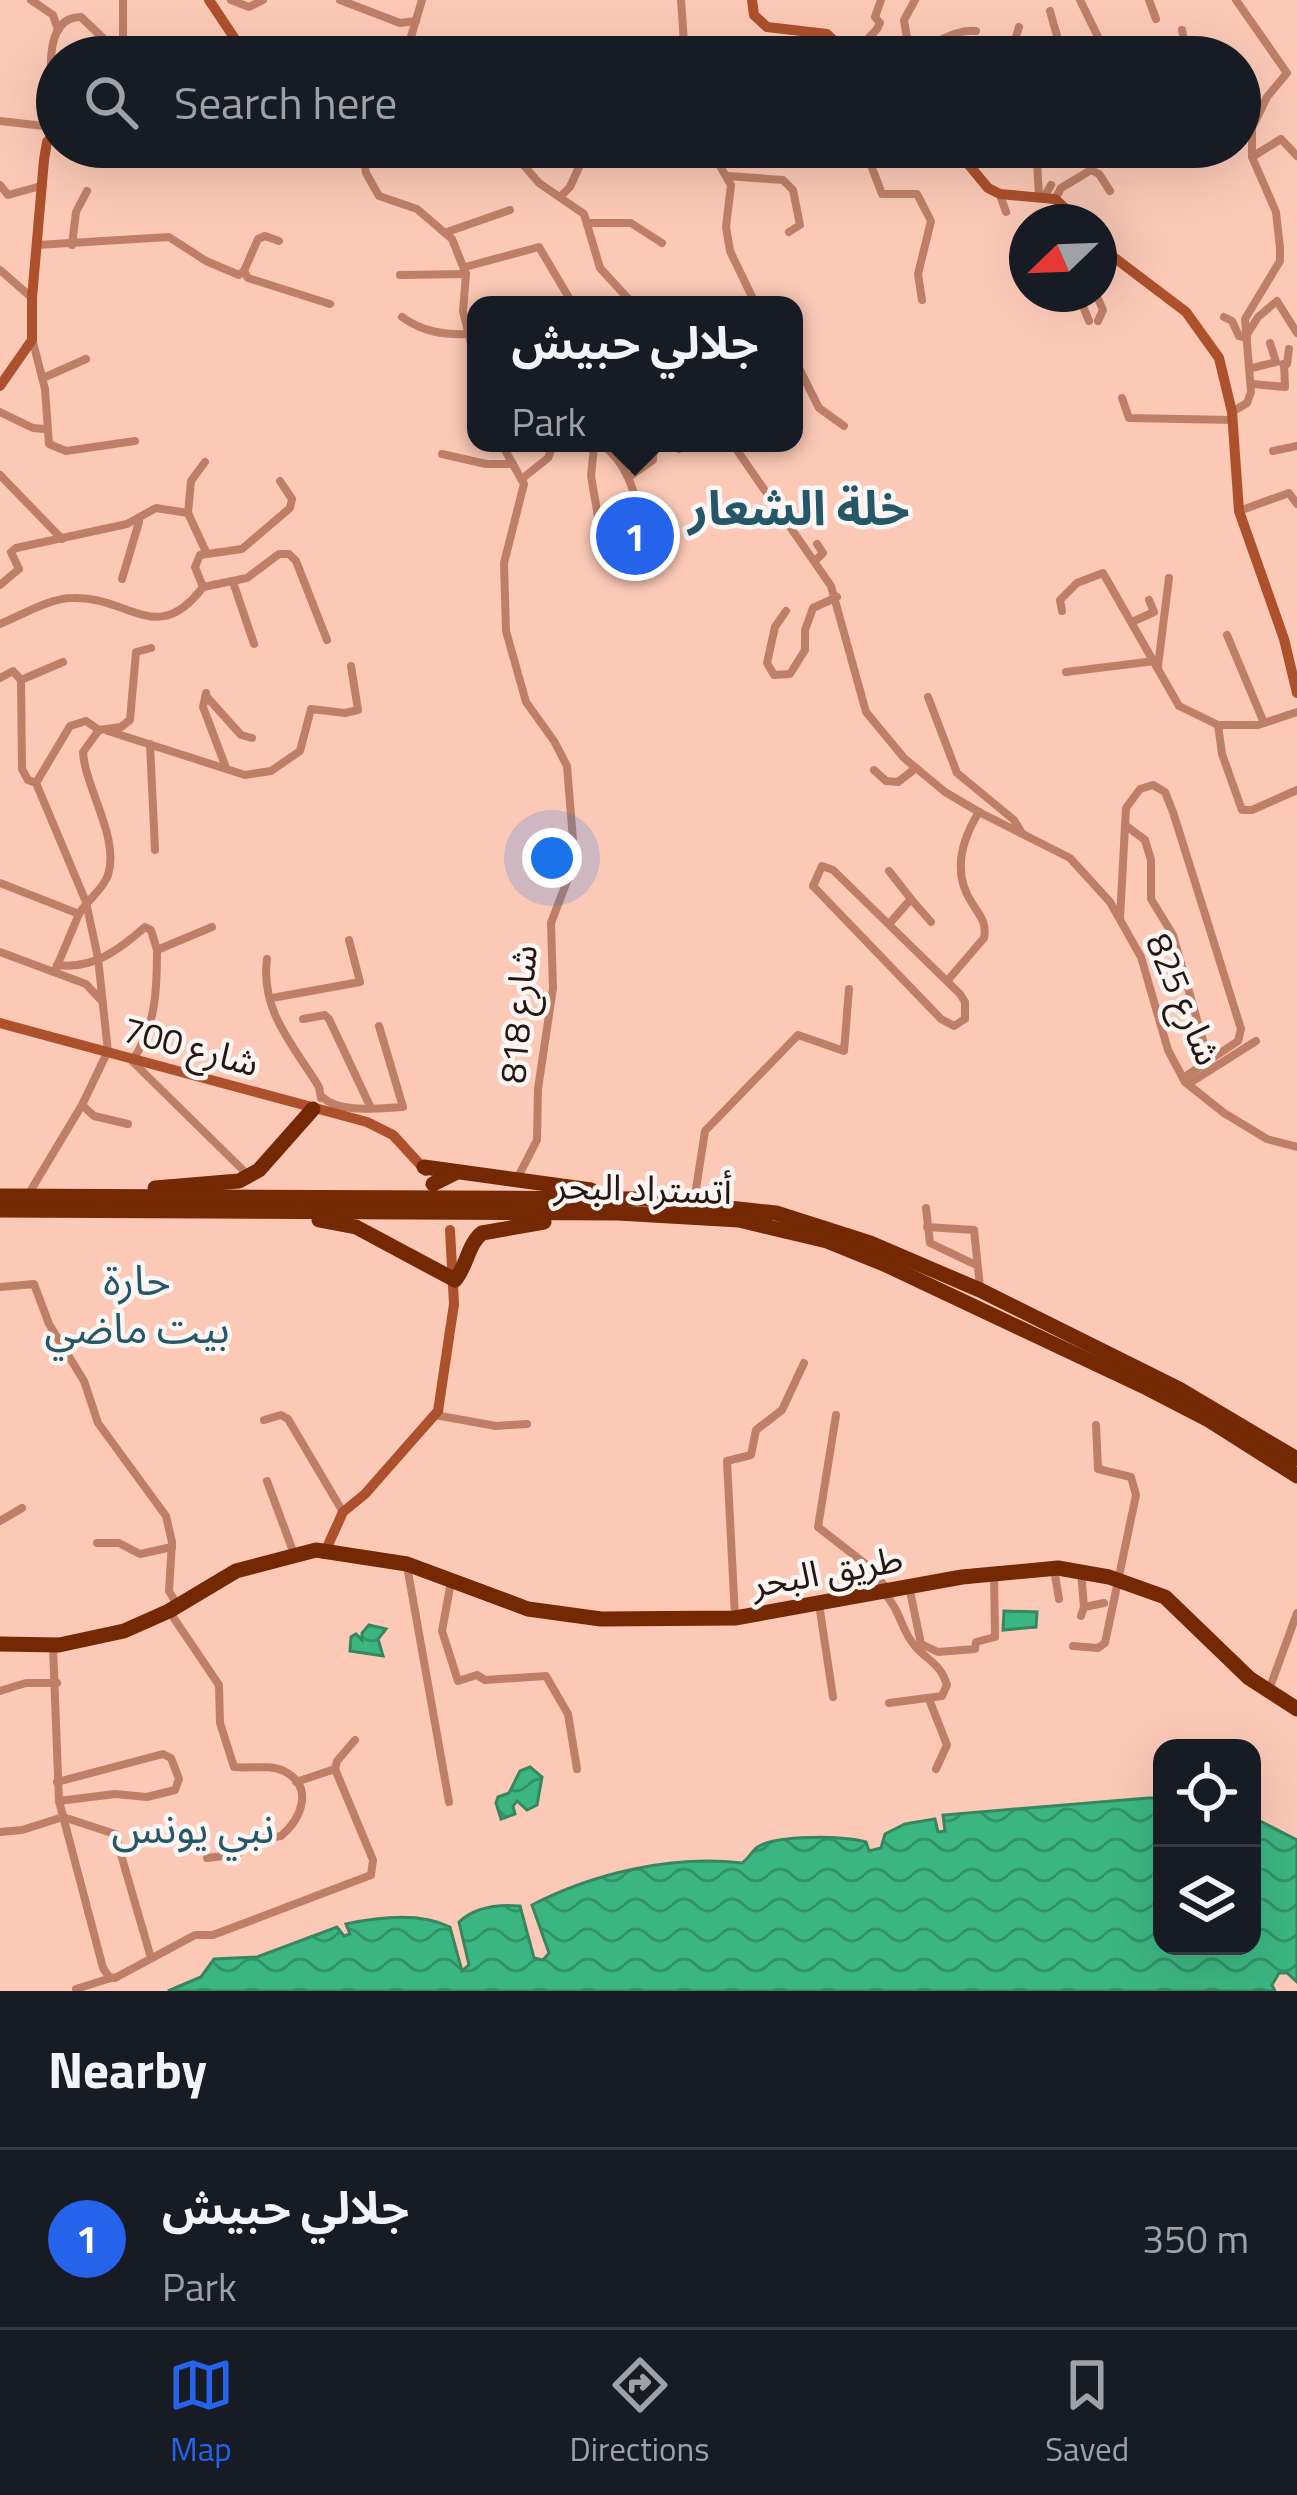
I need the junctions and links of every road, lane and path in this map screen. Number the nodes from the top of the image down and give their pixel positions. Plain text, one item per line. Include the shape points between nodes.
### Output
1 (31, 0) edge
2 (123, 0) edge
3 (209, 0) edge
4 (231, 0) edge
5 (262, 0) edge
6 (340, 0) edge
7 (422, 0) edge
8 (681, 0) edge
9 (752, 0) edge
10 (881, 0) edge
11 (915, 0) edge
12 (1079, 0) edge
13 (1149, 0) edge
14 (1236, 0) edge
15 (1050, 11) dead end
16 (1156, 19) dead end
17 (416, 21) junction
18 (1019, 27) dead end
19 (1182, 29) dead end
20 (976, 31) dead end
21 (58, 32) junction
22 (57, 36) edge
23 (101, 36) edge
24 (123, 36) edge
25 (233, 36) edge
26 (408, 36) edge
27 (684, 36) edge
28 (829, 36) edge
29 (871, 36) edge
30 (906, 36) edge
31 (950, 36) edge
32 (1016, 36) edge
33 (1057, 36) edge
34 (1097, 36) edge
35 (1183, 36) edge
36 (1292, 74) edge
37 (1261, 109) edge
38 (0, 121) edge
39 (36, 125) edge
40 (1261, 151) edge
41 (1297, 156) edge
42 (45, 168) edge
43 (365, 168) edge
44 (526, 168) edge
45 (579, 168) edge
46 (722, 168) edge
47 (872, 168) edge
48 (971, 168) edge
49 (1041, 168) edge
50 (1257, 168) edge
51 (727, 176) junction
52 (0, 185) edge
53 (41, 186) junction
54 (86, 190) dead end
55 (1110, 191) dead end
56 (1000, 194) junction
57 (1047, 194) junction
58 (560, 197) junction
59 (1058, 204) edge
60 (510, 209) dead end
61 (1006, 212) dead end
62 (589, 224) junction
63 (447, 232) junction
64 (789, 232) dead end
65 (279, 241) dead end
66 (662, 243) dead end
67 (37, 245) junction
68 (73, 245) junction
69 (1117, 260) edge
70 (0, 270) edge
71 (244, 271) junction
72 (466, 271) junction
73 (400, 275) dead end
74 (568, 296) dead end
75 (626, 296) edge
76 (751, 296) edge
77 (32, 298) junction
78 (922, 300) dead end
79 (330, 304) dead end
80 (403, 317) dead end
81 (1224, 317) dead end
82 (467, 326) edge
83 (1297, 333) edge
84 (467, 334) edge
85 (1247, 336) junction
86 (32, 340) junction
87 (1270, 343) dead end
88 (1289, 350) dead end
89 (86, 359) dead end
90 (1280, 363) junction
91 (1252, 368) junction
92 (803, 376) edge
93 (43, 378) junction
94 (1252, 384) junction
95 (0, 386) edge
96 (1286, 387) junction
97 (1297, 388) edge
98 (1122, 398) dead end
99 (0, 412) edge
100 (1232, 416) junction
101 (844, 426) dead end
102 (46, 429) junction
103 (135, 441) dead end
104 (1297, 446) edge
105 (1273, 451) dead end
106 (506, 452) edge
107 (550, 452) edge
108 (594, 452) edge
109 (613, 452) edge
110 (653, 452) edge
111 (738, 452) edge
112 (442, 454) dead end
113 (205, 462) dead end
114 (513, 464) junction
115 (0, 475) edge
116 (629, 477) junction
117 (523, 478) junction
118 (280, 481) dead end
119 (1297, 504) edge
120 (1239, 511) junction
121 (188, 512) junction
122 (139, 520) junction
123 (599, 527) dead end
124 (63, 540) junction
125 (817, 544) dead end
126 (6, 552) edge
127 (206, 552) junction
128 (651, 554) dead end
129 (816, 560) junction
130 (1169, 578) dead end
131 (122, 579) dead end
132 (233, 582) junction
133 (0, 585) edge
134 (203, 587) junction
135 (836, 597) junction
136 (1149, 600) dead end
137 (786, 611) dead end
138 (1062, 611) dead end
139 (1132, 622) junction
140 (0, 624) edge
141 (1227, 635) dead end
142 (327, 640) dead end
143 (254, 644) dead end
144 (151, 648) dead end
145 (63, 662) dead end
146 (1156, 665) junction
147 (351, 666) dead end
148 (1294, 667) edge
149 (1066, 672) dead end
150 (0, 678) edge
151 (21, 680) junction
152 (1297, 693) edge
153 (928, 697) dead end
154 (1295, 711) edge
155 (1264, 723) junction
156 (1218, 725) junction
157 (104, 730) junction
158 (252, 738) dead end
159 (150, 744) junction
160 (226, 766) junction
161 (916, 768) junction
162 (874, 770) dead end
163 (36, 783) junction
164 (1297, 790) edge
165 (979, 812) junction
166 (1125, 824) junction
167 (1022, 833) junction
168 (155, 850) dead end
169 (889, 872) dead end
170 (0, 883) edge
171 (911, 898) junction
172 (86, 902) junction
173 (79, 914) junction
174 (1120, 918) junction
175 (931, 922) dead end
176 (889, 924) junction
177 (212, 927) dead end
178 (349, 940) dead end
179 (157, 950) junction
180 (0, 952) edge
181 (98, 958) junction
182 (267, 959) dead end
183 (56, 968) junction
184 (948, 980) junction
185 (849, 989) dead end
186 (272, 998) junction
187 (101, 1000) junction
188 (303, 1019) dead end
189 (0, 1023) edge
190 (379, 1026) dead end
191 (1256, 1041) dead end
192 (107, 1055) junction
193 (132, 1061) junction
194 (1209, 1062) junction
195 (1185, 1081) junction
196 (317, 1103) junction
197 (82, 1105) junction
198 (370, 1106) junction
199 (128, 1124) dead end
200 (1297, 1148) edge
201 (424, 1167) junction
202 (454, 1173) junction
203 (249, 1176) junction
204 (516, 1180) junction
205 (434, 1187) joint
206 (0, 1196) edge
207 (28, 1196) junction
208 (118, 1196) junction
209 (647, 1199) junction
210 (694, 1202) junction
211 (926, 1208) dead end
212 (0, 1210) edge
213 (275, 1212) junction
214 (591, 1214) junction
215 (927, 1227) junction
216 (452, 1237) joint
217 (476, 1237) junction
218 (963, 1258) junction
219 (977, 1266) junction
220 (937, 1271) junction
221 (455, 1280) junction
222 (0, 1287) edge
223 (980, 1290) junction
224 (803, 1364) dead end
225 (435, 1415) junction
226 (836, 1415) dead end
227 (264, 1420) dead end
228 (527, 1424) dead end
229 (1096, 1425) dead end
230 (1297, 1459) edge
231 (1297, 1476) edge
232 (267, 1481) dead end
233 (22, 1508) dead end
234 (344, 1512) junction
235 (0, 1521) edge
236 (97, 1543) dead end
237 (172, 1547) junction
238 (323, 1551) junction
239 (295, 1556) junction
240 (406, 1564) junction
241 (1053, 1568) junction
242 (1082, 1571) junction
243 (994, 1572) junction
244 (1119, 1580) junction
245 (452, 1581) junction
246 (909, 1586) junction
247 (883, 1592) junction
248 (1059, 1599) dead end
249 (819, 1604) junction
250 (1104, 1604) dead end
251 (174, 1611) junction
252 (1297, 1613) edge
253 (735, 1618) junction
254 (1073, 1646) dead end
255 (0, 1648) edge
256 (53, 1648) junction
257 (57, 1683) junction
258 (0, 1691) edge
259 (1268, 1691) junction
260 (833, 1697) dead end
261 (929, 1699) junction
262 (889, 1703) dead end
263 (1297, 1709) edge
264 (355, 1740) dead end
265 (335, 1769) junction
266 (577, 1769) dead end
267 (936, 1769) dead end
268 (57, 1781) junction
269 (296, 1782) junction
270 (59, 1801) junction
271 (449, 1802) dead end
272 (63, 1817) junction
273 (0, 1832) edge
274 (207, 1858) dead end
275 (151, 1958) junction
276 (112, 1978) junction
277 (76, 1989) edge

1 - 21 street via 53,15
2 - 24 street
3 - 25 main road
4 - 5 street via 249,7
6 - 17 street via 400,23
7 - 17 street
8 - 27 street
9 - 28 main road via 767,27
10 - 29 street
11 - 30 street
12 - 34 street
13 - 16 street
14 - 36 street
15 - 33 street
17 - 26 street
18 - 32 street
19 - 35 street
20 - 31 street
21 - 22 street
21 - 23 street via 69,17 81,17
36 - 37 street
38 - 39 street
40 - 41 street via 1281,139
42 - 53 main road
43 - 63 street via 379,196 417,209
44 - 58 street
45 - 58 street
46 - 51 street
47 - 78 street via 882,194 917,194 931,221 918,274
48 - 56 main road
49 - 57 street
50 - 85 street via 1276,212 1280,261 1249,310
51 - 64 street via 789,185 800,225
51 - 76 street via 728,244
52 - 53 street via 8,195
53 - 67 main road
54 - 68 street
55 - 57 street via 1090,170
56 - 57 main road
56 - 61 street
57 - 59 main road
58 - 62 street
60 - 63 street
62 - 66 street via 632,223
62 - 75 street via 600,268
63 - 72 street
65 - 71 street via 259,239
67 - 68 street
67 - 77 main road
68 - 71 street via 169,237 206,261
69 - 100 main road via 1198,324 1220,358
70 - 77 street
71 - 79 street
72 - 73 street
72 - 74 street via 539,247
72 - 82 street
77 - 86 main road
80 - 84 street via 432,332
81 - 85 street
83 - 85 street via 1277,301
85 - 91 street
86 - 93 street
86 - 95 main road
87 - 90 street
88 - 90 street via 1287,364
89 - 93 street
90 - 91 street
90 - 96 street
91 - 94 street
92 - 101 street via 819,407
93 - 102 street
94 - 96 street
94 - 100 street
96 - 97 street
98 - 100 street via 1129,418
99 - 102 street
100 - 120 main road
102 - 103 street via 49,444 66,452
104 - 105 street
106 - 114 street
107 - 117 street
108 - 123 street
109 - 116 street
110 - 116 street
111 - 129 street, شارع 825
112 - 114 street
113 - 121 street via 191,481
114 - 117 street
115 - 124 street
116 - 128 street
117 - 204 street, شارع 818 via 504,562 506,631 526,702 567,766 573,840 572,868 551,922 553,988 537,1141
118 - 127 street via 292,499 281,518 242,549
119 - 120 street via 1289,493
120 - 148 main road
121 - 122 street via 155,508
121 - 127 street
122 - 124 street
122 - 131 street
124 - 126 street
125 - 129 street via 824,553
126 - 133 street via 19,568
127 - 134 street via 195,562
129 - 135 street, شارع 825
130 - 146 street
132 - 134 street
132 - 142 street via 279,554 292,556
132 - 143 street
134 - 140 street via 166,617 71,598
135 - 137 street via 813,608 790,674 774,675 768,655
135 - 161 street, شارع 825 via 862,703
136 - 139 street via 1154,612
138 - 139 street via 1065,593 1102,573
139 - 146 street
141 - 155 street
144 - 157 street via 136,652 130,720
145 - 151 street
146 - 149 street
146 - 156 street via 1180,706
147 - 160 street via 358,710 311,709 300,751 271,771 251,776
148 - 152 main road
150 - 151 street via 13,671
151 - 163 street via 20,759
153 - 167 street via 957,773
154 - 155 street
155 - 156 street
156 - 164 street via 1242,810
157 - 159 street
157 - 163 street via 86,721 70,726
157 - 172 street via 83,760 110,868
158 - 160 street via 206,695 203,707
159 - 160 street
159 - 168 street
161 - 162 street via 898,782
161 - 165 street, شارع 825
163 - 172 street
165 - 167 street, شارع 825
165 - 184 street via 966,832 960,870 985,938
166 - 174 street
166 - 194 street via 1145,840 1151,899 1173,935
166 - 194 street via 1140,789 1165,792 1241,1029 1238,1041
167 - 174 street, شارع 825 via 1070,858
169 - 171 street
170 - 173 street
171 - 175 street
171 - 176 street
172 - 173 street
172 - 181 street
173 - 183 street
174 - 195 street, شارع 825
176 - 184 street
176 - 184 street via 833,869 818,871 813,886 954,1026 967,1009
177 - 179 street
178 - 186 street via 360,982
179 - 181 street via 146,927
179 - 193 street via 153,1014
180 - 183 street
181 - 183 street
181 - 187 street
182 - 186 street
183 - 187 street
185 - 210 street via 844,1051 798,1035 705,1131
186 - 196 street
187 - 192 street
188 - 198 street via 325,1015
189 - 192 main road, شارع 700
190 - 198 street via 404,1104
191 - 195 street
192 - 193 main road, شارع 700
192 - 197 street
193 - 196 main road, شارع 700
193 - 203 street
194 - 195 street
195 - 200 street, شارع 825 via 1267,1139
196 - 198 street
196 - 201 main road, شارع 700 via 393,1135
196 - 203 highway
197 - 199 street via 94,1117
197 - 207 street
201 - 202 highway
201 - 205 main road
202 - 204 highway
202 - 205 highway
203 - 208 highway
204 - 209 highway
206 - 207 highway, أتستراد البحر
207 - 208 highway, أتستراد البحر
208 - 209 highway, أتستراد البحر
209 - 210 highway, أتستراد البحر
210 - 220 highway, أتستراد البحر via 794,1218
211 - 215 street
212 - 213 highway, أتستراد البحر
213 - 214 highway, أتستراد البحر
213 - 221 highway via 356,1227
214 - 217 highway
214 - 231 highway, أتستراد البحر via 739,1220 856,1252 1147,1388
215 - 218 street via 932,1245
215 - 219 street via 974,1230
216 - 217 highway
216 - 221 main road
217 - 221 highway
218 - 219 street
218 - 220 street
219 - 223 street
220 - 223 highway, أتستراد البحر
221 - 225 main road
222 - 237 street via 34,1284 98,1423 166,1516
223 - 230 highway, أتستراد البحر via 1179,1389
224 - 253 street via 782,1410 756,1430 751,1455 726,1465
225 - 228 street
225 - 234 main road
226 - 247 street via 818,1527 868,1566
227 - 234 street via 287,1419
229 - 244 street via 1098,1469 1124,1473 1136,1487
232 - 239 street
233 - 235 street
234 - 238 main road
236 - 237 street via 140,1554
237 - 251 street
238 - 239 highway, طريق البحر
238 - 240 highway, طريق البحر
238 - 251 highway, طريق البحر via 238,1576
239 - 251 highway, طريق البحر via 236,1571
240 - 245 highway, طريق البحر
240 - 271 street
241 - 242 highway, طريق البحر
241 - 243 highway, طريق البحر
241 - 248 street
242 - 244 highway, طريق البحر
242 - 250 street via 1083,1611
243 - 246 highway, طريق البحر
243 - 246 street via 995,1637 974,1649 938,1652 921,1644
244 - 254 street via 1105,1643
244 - 259 highway, طريق البحر via 1165,1597
245 - 253 highway, طريق البحر via 548,1613
245 - 266 street via 442,1631 458,1681 546,1676 568,1714
246 - 247 highway, طريق البحر
247 - 249 highway, طريق البحر
247 - 261 street via 916,1648 942,1669 946,1692
249 - 253 highway, طريق البحر
249 - 260 street
251 - 256 highway, طريق البحر via 117,1639
251 - 269 street via 219,1685 234,1767 280,1770
252 - 259 street
255 - 256 highway, طريق البحر
256 - 257 street
257 - 258 street
257 - 268 street
259 - 263 highway, طريق البحر
261 - 262 street
261 - 267 street via 946,1745
264 - 265 street
265 - 269 street
265 - 275 street via 373,1861 371,1875
268 - 270 street
268 - 270 street via 163,1754 179,1779 162,1795
269 - 274 street via 302,1811 284,1835
270 - 272 street
272 - 273 street
272 - 275 street via 116,1834
272 - 276 street
275 - 276 street
276 - 277 street

